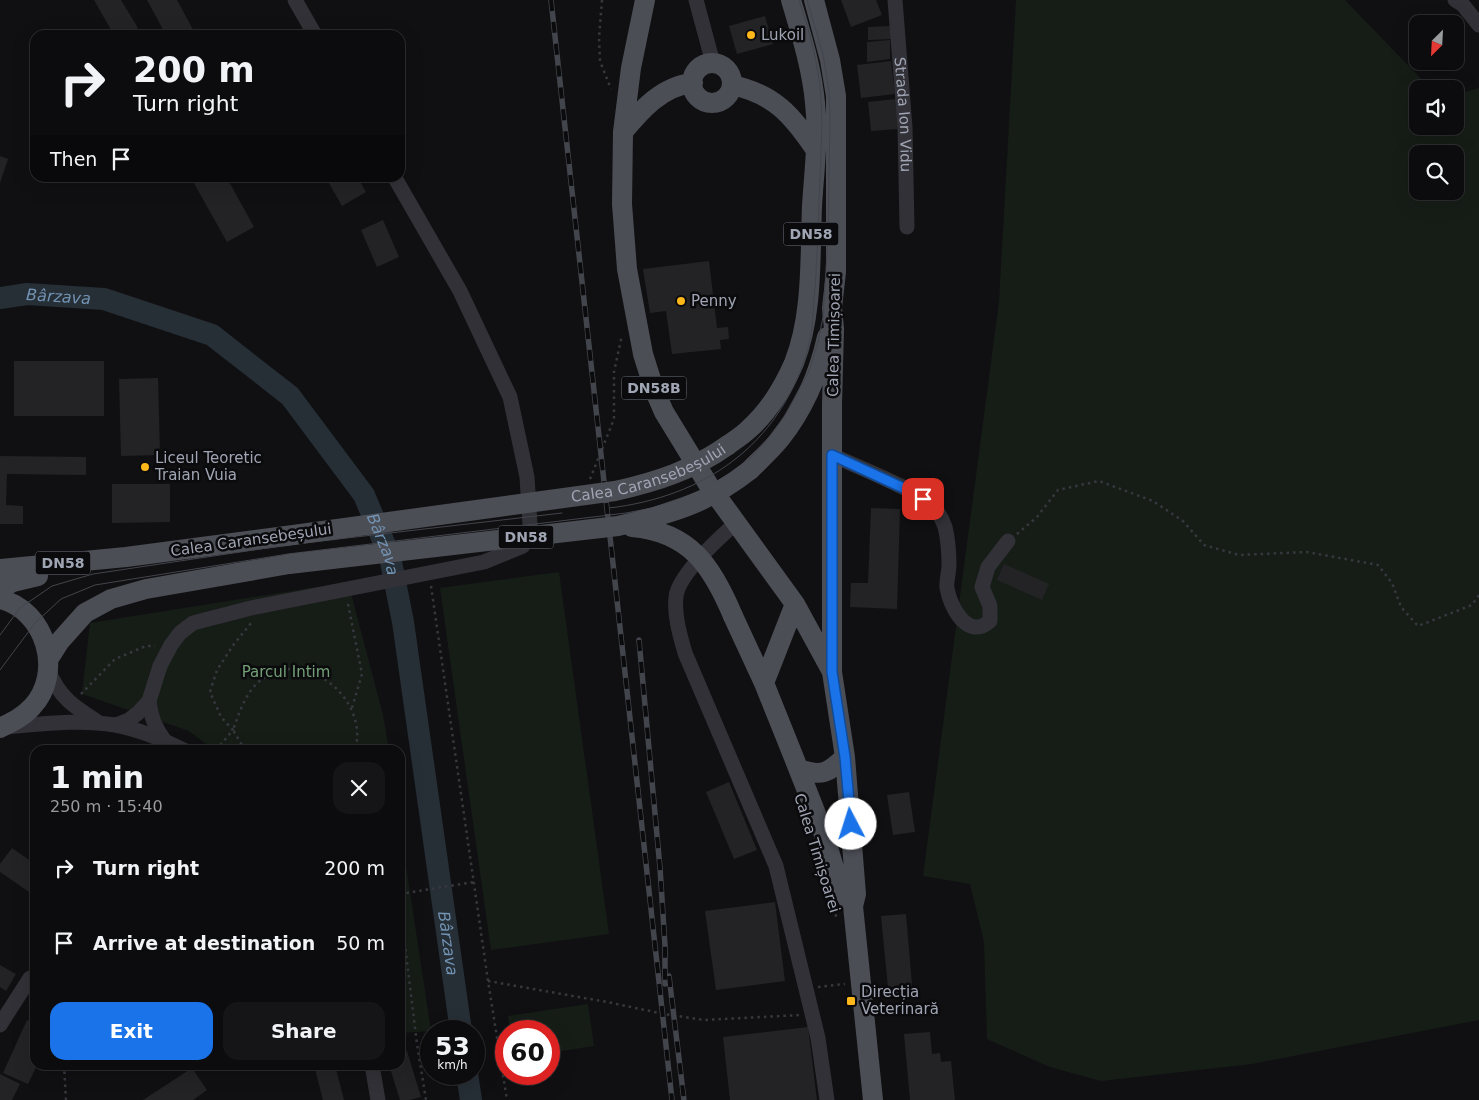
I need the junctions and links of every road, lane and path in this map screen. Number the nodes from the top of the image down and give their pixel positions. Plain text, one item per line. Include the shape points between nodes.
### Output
1 (295, 0) edge
2 (602, 0) edge
3 (645, 0) edge
4 (696, 0) edge
5 (790, 0) edge
6 (814, 0) edge
7 (894, 0) edge
8 (1455, 0) edge
9 (1479, 25) edge
10 (311, 30) edge
11 (714, 63) junction
12 (692, 83) junction
13 (732, 85) junction
14 (614, 97) dead end
15 (623, 132) junction
16 (815, 149) junction
17 (397, 182) edge
18 (907, 227) dead end
19 (832, 308) junction
20 (622, 334) dead end
21 (832, 455) junction
22 (586, 484) dead end
23 (736, 523) junction
24 (618, 526) junction
25 (1008, 541) joint
26 (126, 557) junction
27 (0, 569) edge
28 (424, 576) junction
29 (0, 589) edge
30 (1479, 595) edge
31 (0, 599) edge
32 (348, 604) dead end
33 (795, 604) junction
34 (254, 621) dead end
35 (810, 631) junction
36 (784, 633) junction
37 (162, 645) dead end
38 (48, 665) junction
39 (832, 672) junction
40 (764, 683) junction
41 (80, 695) dead end
42 (149, 701) junction
43 (352, 708) junction
44 (99, 723) junction
45 (116, 725) junction
46 (0, 728) edge
47 (233, 730) junction
48 (165, 741) junction
49 (173, 745) edge
50 (220, 745) edge
51 (242, 745) edge
52 (356, 745) edge
53 (845, 757) junction
54 (800, 769) junction
55 (474, 882) junction
56 (405, 893) edge
57 (833, 905) dead end
58 (853, 906) junction
59 (838, 921) dead end
60 (405, 942) edge
61 (846, 976) dead end
62 (30, 978) dead end
63 (488, 981) junction
64 (806, 988) junction
65 (813, 1015) junction
66 (0, 1025) edge
67 (64, 1070) edge
68 (373, 1070) edge
69 (68, 1100) edge
70 (378, 1100) edge
71 (426, 1100) edge
72 (507, 1100) edge
73 (827, 1100) edge
74 (873, 1100) edge

1 - 10 street
2 - 14 path via 600,61
3 - 15 main road, Calea Timișoarei / DN58B via 631,68
4 - 11 street
5 - 16 main road, Calea Caransebeșului / DN58 via 804,44 816,104
6 - 19 main road, Calea Timișoarei / DN58 via 836,96 836,272
7 - 18 street, Strada Ion Vidu via 905,127
8 - 9 street
11 - 12 main road via 698,68
11 - 13 main road via 729,72
12 - 13 main road via 699,97 707,102 720,101 727,96
12 - 15 main road via 675,87 649,103
13 - 16 main road via 756,92 783,108
15 - 23 main road, Calea Timișoarei / DN58B via 623,228 631,297 643,354 664,412
16 - 26 main road, Calea Caransebeșului / DN58, bridge via 807,320 793,366 750,429 689,469 630,488
17 - 28 street via 460,292 510,397 527,477 530,525 523,546 484,562
19 - 21 main road, Calea Timișoarei / DN58B
19 - 24 main road, Calea Caransebeșului / DN58, bridge via 824,351 804,401 780,440 750,470 722,491 665,515
20 - 22 path via 614,372 614,418 593,474
21 - 25 street via 912,492 933,506 945,526 949,565 947,586 952,605 968,626 984,627 990,622 990,606 982,587 988,568
21 - 39 main road, Calea Timișoarei / DN58B
23 - 33 main road, Calea Timișoarei / DN58B
23 - 64 street via 686,575 679,586 675,608 685,654 776,866
24 - 38 main road, Calea Caransebeșului / DN58, bridge via 289,564 146,589 111,599 84,613 60,641
24 - 40 main road, Calea Timișoarei / DN58B, bridge via 668,534 686,544 704,562 715,577
25 - 30 path via 1037,517 1058,490 1098,482 1153,501 1184,521 1204,545 1239,555 1306,552 1378,565 1392,583 1401,607 1418,626 1472,605
26 - 27 main road, Calea Caransebeșului / DN58
26 - 29 main road, Calea Caransebeșului via 13,582
28 - 42 street via 250,608 193,623 171,645 160,666
28 - 55 path
31 - 38 main road via 20,608 35,623 46,647
32 - 43 path via 362,674
33 - 35 main road, Calea Timișoarei / DN58B
33 - 36 main road
34 - 47 path via 217,670 210,692 221,717
35 - 36 main road
35 - 39 main road, Calea Timișoarei / DN58B
36 - 40 main road
37 - 41 path via 146,646 115,659
38 - 44 street via 55,685 71,705
38 - 46 main road, DN58 via 43,689 33,706
39 - 53 main road, Calea Timișoarei / DN58B
40 - 54 main road, Calea Timișoarei / DN58B
42 - 45 street via 129,720
42 - 48 street via 151,718
43 - 47 path via 325,678 305,670 280,669 260,680 248,694
43 - 52 path via 357,728
44 - 45 street
44 - 46 street via 63,722
45 - 48 street
47 - 50 path
47 - 51 path
48 - 49 street
53 - 54 main road via 828,772 819,774
53 - 58 main road, Calea Timișoarei / DN58B via 856,894
54 - 58 main road, Calea Timișoarei / DN58B via 844,895
55 - 56 path
55 - 63 path
57 - 59 path, Calea Timișoarei
58 - 74 main road, Calea Timișoarei / DN58B
60 - 71 path
61 - 64 path via 847,984
62 - 66 street
63 - 65 path via 704,1020
63 - 72 path
64 - 65 street
65 - 73 street
67 - 69 path
68 - 70 street

